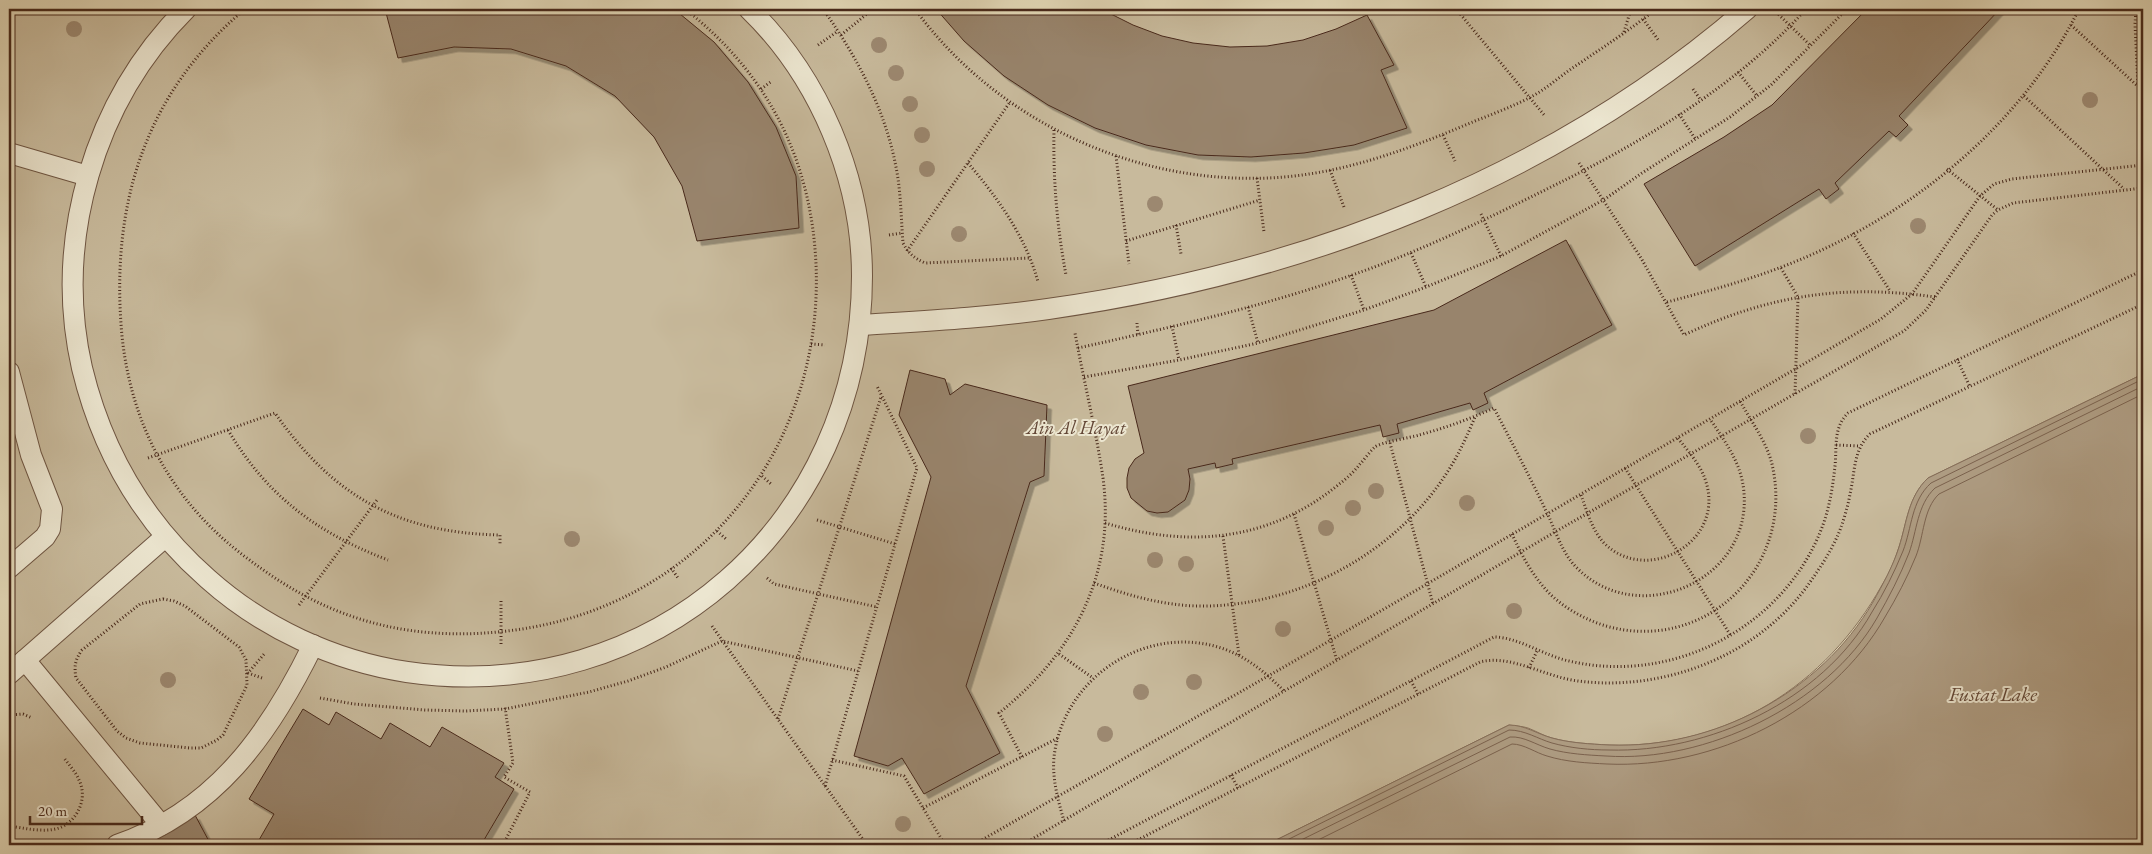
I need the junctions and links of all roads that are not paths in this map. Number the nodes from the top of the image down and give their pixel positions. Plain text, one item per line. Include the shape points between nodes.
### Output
1 (186, 9) edge
2 (749, 9) edge
3 (1747, 9) edge
4 (9, 153) edge
5 (88, 176) junction
6 (860, 325) junction
7 (9, 372) edge
8 (165, 537) junction
9 (9, 568) edge
10 (312, 645) junction
11 (25, 660) junction
12 (9, 674) edge
13 (161, 825) junction
14 (117, 845) edge

1 - 5 lane via 169,26 120,96
2 - 6 lane via 795,63 831,130 844,164 860,238
3 - 6 lane via 1676,66 1615,109 1563,140 1468,189 1355,235 1269,263 1133,294 954,320
4 - 5 lane
5 - 8 lane via 76,233 73,274 79,354 88,394 119,469
6 - 10 lane via 858,347 841,413 796,503 766,542 723,583 661,627 585,659 545,670 503,675 464,677 387,669
7 - 9 lane via 31,455 52,509 52,521 45,537
8 - 10 lane via 218,589 249,611
8 - 11 lane
10 - 13 lane via 291,689 234,769 202,799
11 - 12 lane
11 - 13 lane
13 - 14 lane

